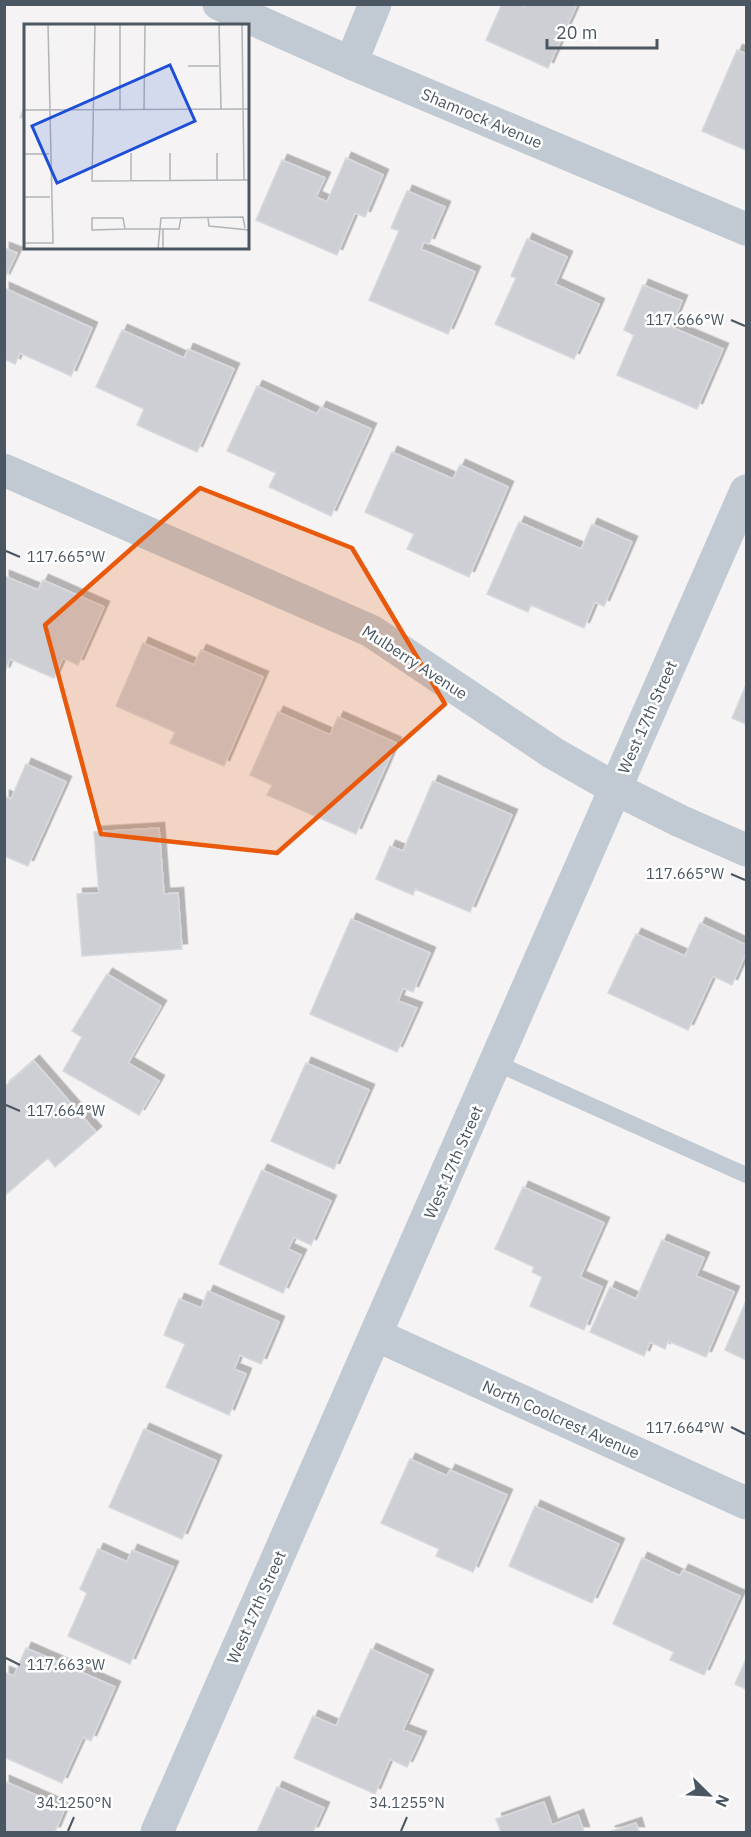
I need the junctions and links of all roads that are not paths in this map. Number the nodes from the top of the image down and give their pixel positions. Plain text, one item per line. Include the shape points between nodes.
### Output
1 (219, 4) edge
2 (375, 4) edge
3 (351, 63) junction
4 (747, 229) edge
5 (4, 470) edge
6 (747, 491) edge
7 (616, 789) junction
8 (747, 850) edge
9 (496, 1063) junction
10 (747, 1175) edge
11 (376, 1335) junction
12 (747, 1503) edge
13 (157, 1833) edge

1 - 3 street, Shamrock Avenue
2 - 3 street
3 - 4 street, Shamrock Avenue
5 - 7 street, Mulberry Avenue via 371,631 553,753
6 - 7 street, West 17th Street
7 - 8 street, Mulberry Avenue
7 - 9 street, West 17th Street
9 - 10 lane
9 - 11 street, West 17th Street
11 - 12 street, North Coolcrest Avenue
11 - 13 street, West 17th Street

